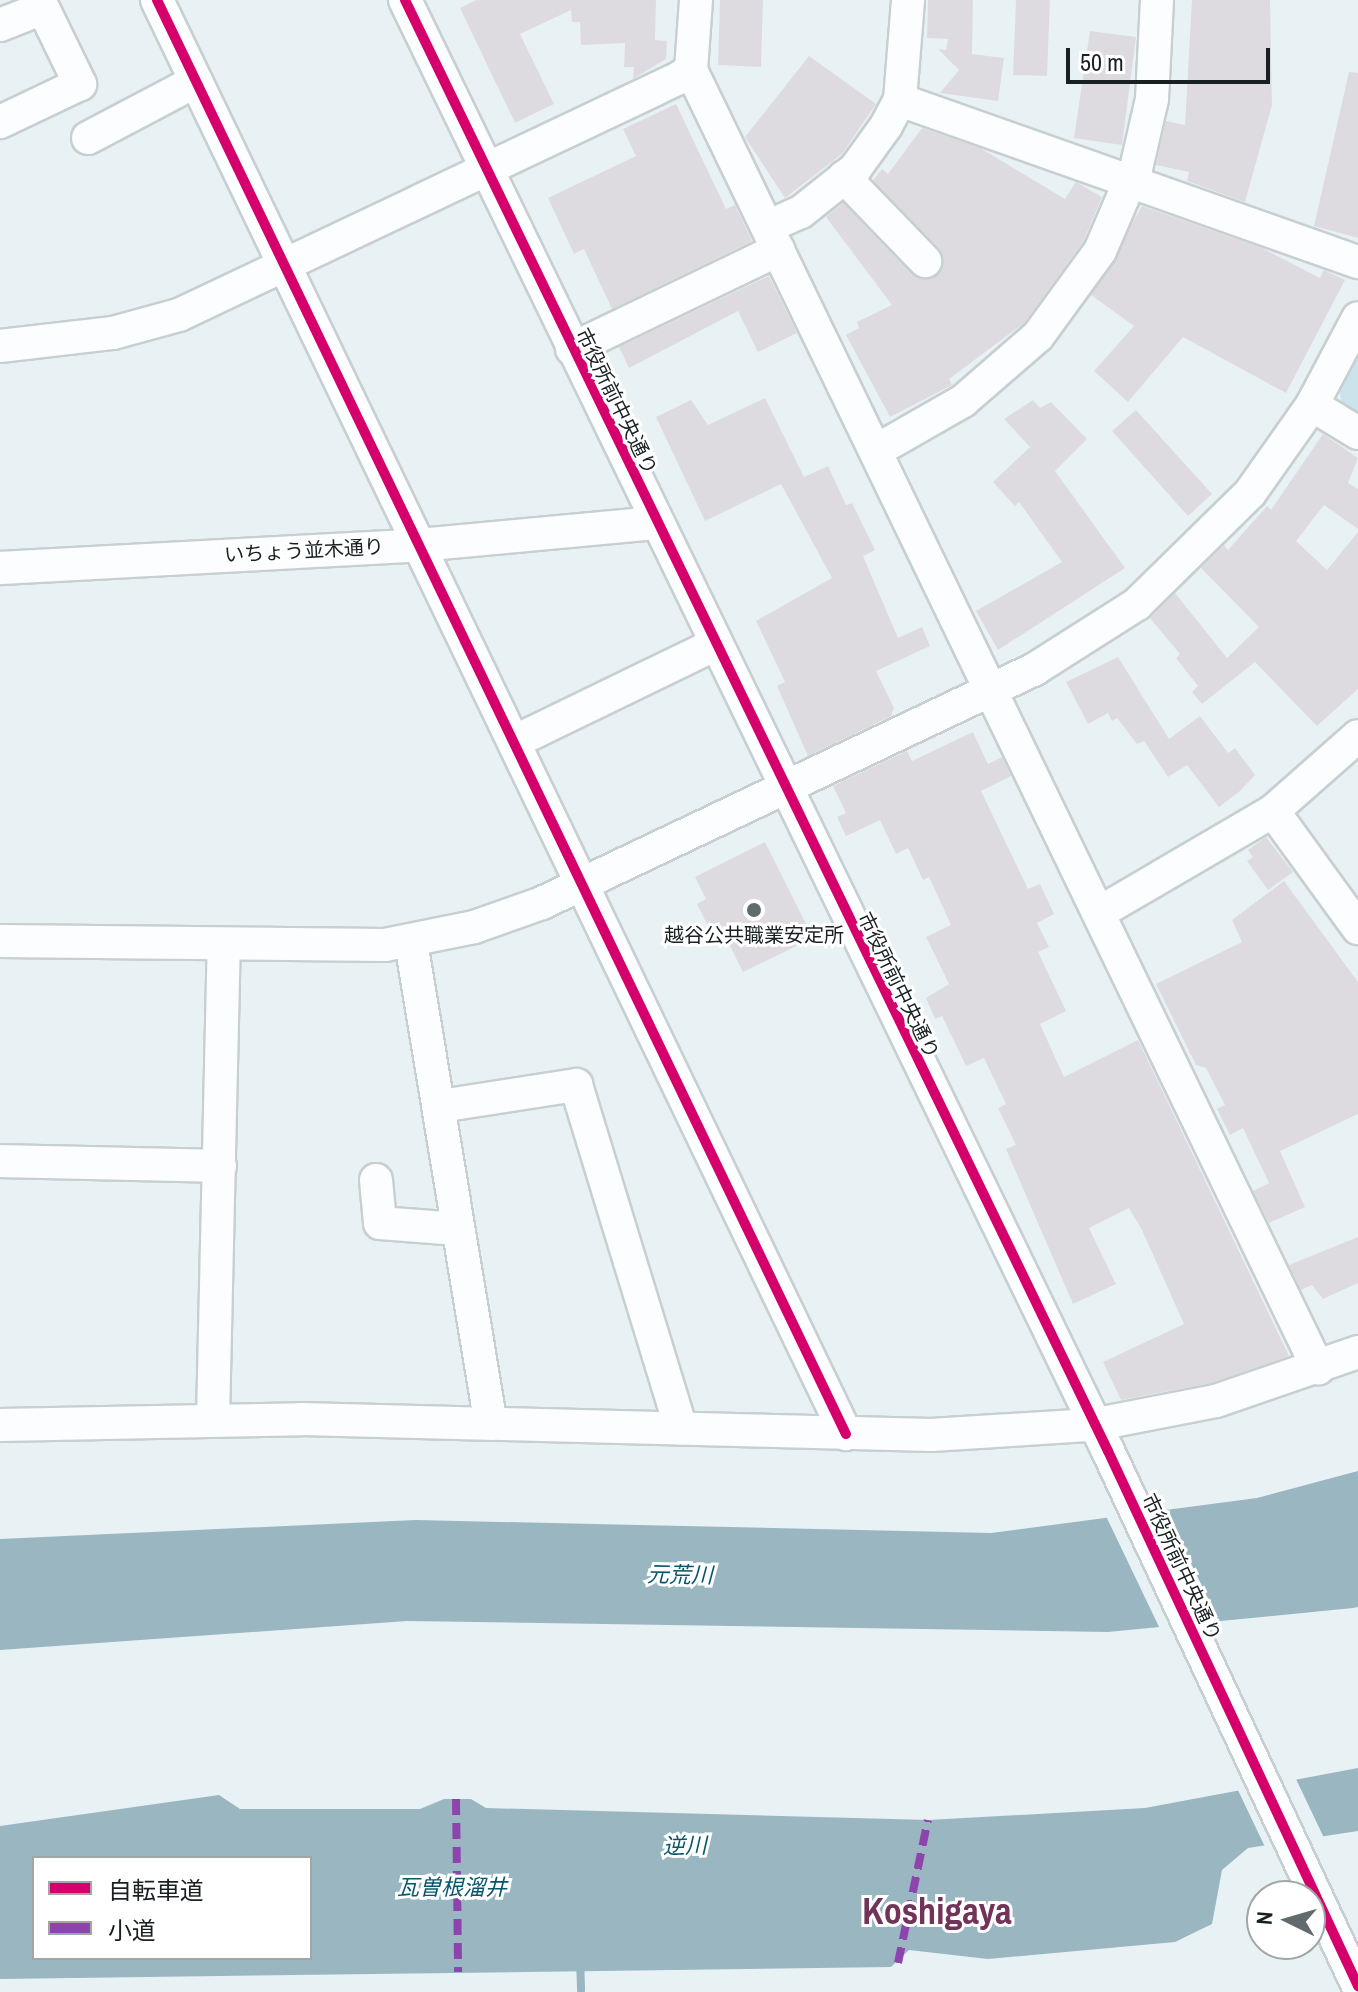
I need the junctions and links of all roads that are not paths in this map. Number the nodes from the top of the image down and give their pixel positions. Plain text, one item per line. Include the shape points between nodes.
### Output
1 (157, 0) edge
2 (405, 0) edge
3 (696, 0) edge
4 (908, 0) edge
5 (1157, 0) edge
6 (0, 25) edge
7 (691, 70) junction
8 (196, 81) junction
9 (900, 100) junction
10 (0, 122) edge
11 (88, 138) dead end
12 (487, 170) junction
13 (844, 177) junction
14 (1132, 182) junction
15 (772, 239) junction
16 (925, 261) dead end
17 (1358, 262) edge
18 (285, 267) junction
19 (1358, 318) edge
20 (0, 346) edge
21 (572, 349) junction
22 (1312, 405) junction
23 (1358, 433) edge
24 (879, 449) junction
25 (656, 523) junction
26 (419, 545) junction
27 (0, 568) edge
28 (714, 645) junction
29 (989, 688) junction
30 (1358, 736) edge
31 (514, 742) junction
32 (783, 785) junction
33 (1273, 811) junction
34 (582, 883) junction
35 (1102, 911) junction
36 (1358, 928) edge
37 (0, 941) edge
38 (411, 942) junction
39 (224, 947) junction
40 (440, 1106) junction
41 (0, 1161) edge
42 (220, 1166) junction
43 (376, 1180) dead end
44 (458, 1229) junction
45 (1358, 1352) edge
46 (1318, 1368) junction
47 (213, 1419) junction
48 (491, 1423) junction
49 (0, 1425) edge
50 (681, 1428) junction
51 (846, 1434) junction
52 (1100, 1438) junction
53 (1358, 1986) edge

1 - 8 street
2 - 12 street, 市役所前中央通り
3 - 7 street
4 - 9 street
5 - 14 street via 1152,99
6 - 10 street via 43,8 80,84
7 - 12 street
7 - 15 street
8 - 11 street
8 - 18 street
9 - 13 street via 873,146
9 - 14 street
12 - 18 street
12 - 21 street, 市役所前中央通り
13 - 15 street
13 - 16 street
14 - 17 street
14 - 24 street via 1100,251 1038,336 963,401
15 - 21 street
15 - 24 street
18 - 20 street via 179,315 113,333
18 - 26 street
19 - 22 street
21 - 25 street, 市役所前中央通り
22 - 23 street
22 - 29 street via 1250,493 1162,583 1090,637
24 - 29 street
25 - 26 street, いちょう並木通り
25 - 28 street, 市役所前中央通り
26 - 27 street, いちょう並木通り
26 - 31 street
28 - 31 street
28 - 32 street, 市役所前中央通り
29 - 32 street
29 - 35 street
30 - 33 street
31 - 34 street
32 - 34 street
32 - 52 street, 市役所前中央通り
33 - 35 street
33 - 36 street
34 - 38 street via 510,916
34 - 51 street
35 - 46 street
37 - 39 street
38 - 39 street
38 - 40 street
39 - 42 street
40 - 44 street
40 - 50 street via 576,1085
41 - 42 street
42 - 47 street
43 - 44 street via 380,1223
44 - 48 street
45 - 46 street
46 - 52 street
47 - 48 street
47 - 49 street
48 - 50 street
50 - 51 street
51 - 52 street
52 - 53 street, 市役所前中央通り

